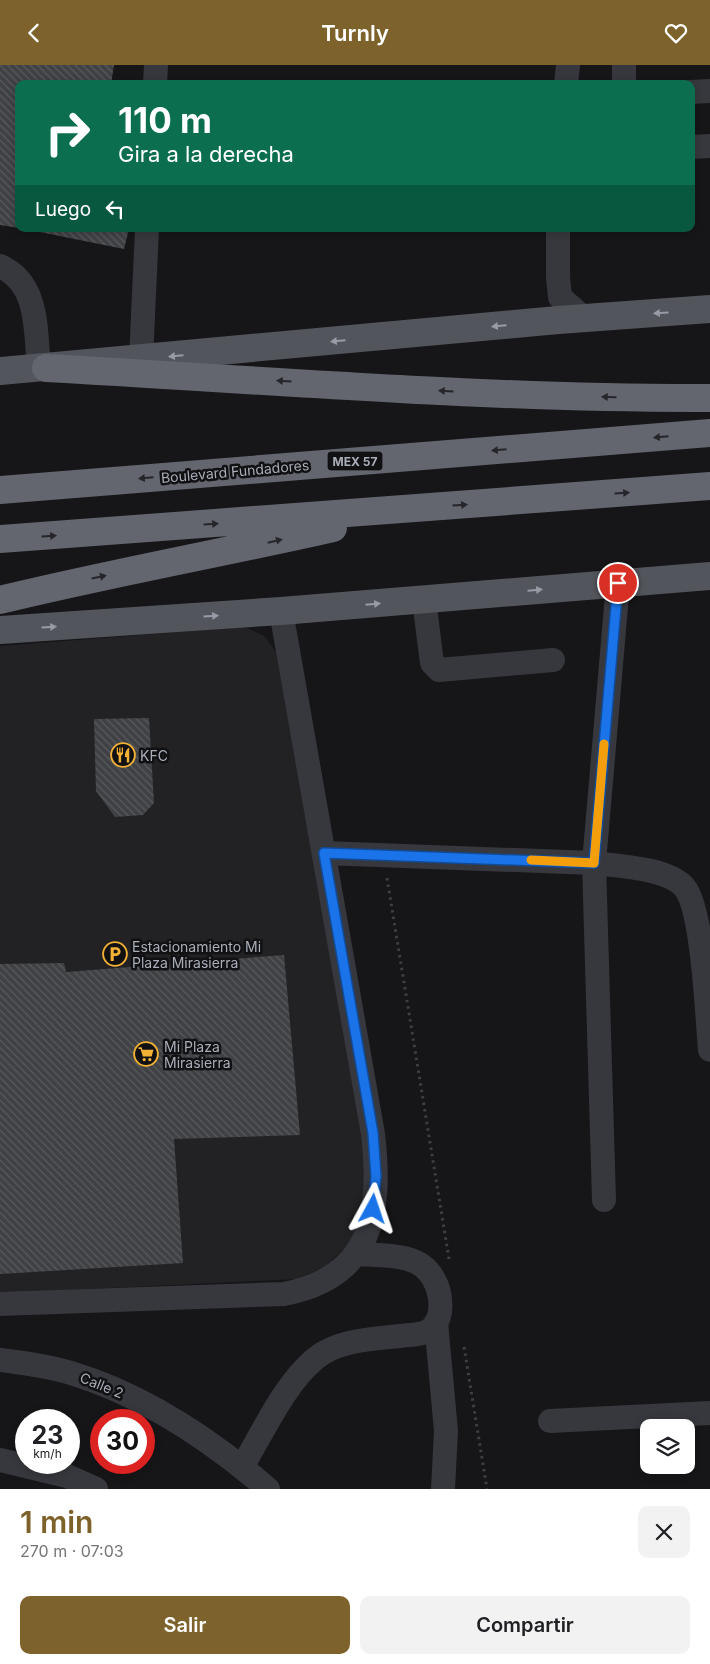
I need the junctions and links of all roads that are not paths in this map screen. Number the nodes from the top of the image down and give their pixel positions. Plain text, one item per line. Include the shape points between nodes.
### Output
1 (156, 65) edge
2 (568, 65) edge
3 (624, 65) edge
4 (156, 80) edge
5 (566, 80) edge
6 (624, 80) edge
7 (710, 91) edge
8 (695, 92) edge
9 (695, 147) edge
10 (710, 147) edge
11 (147, 232) edge
12 (558, 232) edge
13 (0, 266) edge
14 (710, 309) edge
15 (584, 318) junction
16 (141, 359) junction
17 (43, 368) junction
18 (0, 371) edge
19 (710, 398) edge
20 (710, 433) edge
21 (710, 486) edge
22 (0, 489) edge
23 (426, 508) junction
24 (0, 539) edge
25 (710, 576) edge
26 (618, 583) junction
27 (0, 600) edge
28 (424, 600) junction
29 (281, 611) junction
30 (0, 630) edge
31 (553, 660) dead end
32 (324, 853) junction
33 (594, 863) junction
34 (710, 1050) edge
35 (604, 1200) dead end
36 (358, 1254) junction
37 (0, 1304) edge
38 (436, 1322) junction
39 (0, 1360) edge
40 (710, 1413) edge
41 (550, 1421) dead end
42 (0, 1460) edge
43 (242, 1467) junction
44 (68, 1483) edge
45 (96, 1489) edge
46 (268, 1489) edge
47 (443, 1489) edge

1 - 4 street
2 - 5 street
3 - 6 street
7 - 8 street
9 - 10 street
11 - 16 street
12 - 15 street via 560,297
13 - 17 street via 20,279 34,305
14 -> 15 main road
15 -> 16 main road
16 - 17 main road
17 - 18 main road
19 -> 17 highway via 482,393
20 -> 22 highway, Boulevard Fundadores / MEX 57
23 -> 21 highway
24 -> 23 highway
27 -> 23 highway
25 - 26 main road
28 -> 26 main road
26 - 33 street
29 -> 28 main road
28 - 31 street via 432,663 439,670
30 -> 29 main road
29 - 32 street
32 - 33 street
32 - 36 street via 375,1154 373,1209
33 - 34 street via 658,873 685,888 692,904 702,962
33 - 35 street
36 - 37 street via 332,1278 284,1294
36 - 38 street via 404,1258 423,1267 432,1275 441,1299
38 - 43 street via 427,1332 338,1346 318,1356 290,1387
38 - 47 street via 446,1431
39 - 43 street, Calle 2 via 70,1373 108,1386 179,1424
40 - 41 street
42 - 44 street
43 - 46 street, Calle 2
44 - 45 street

